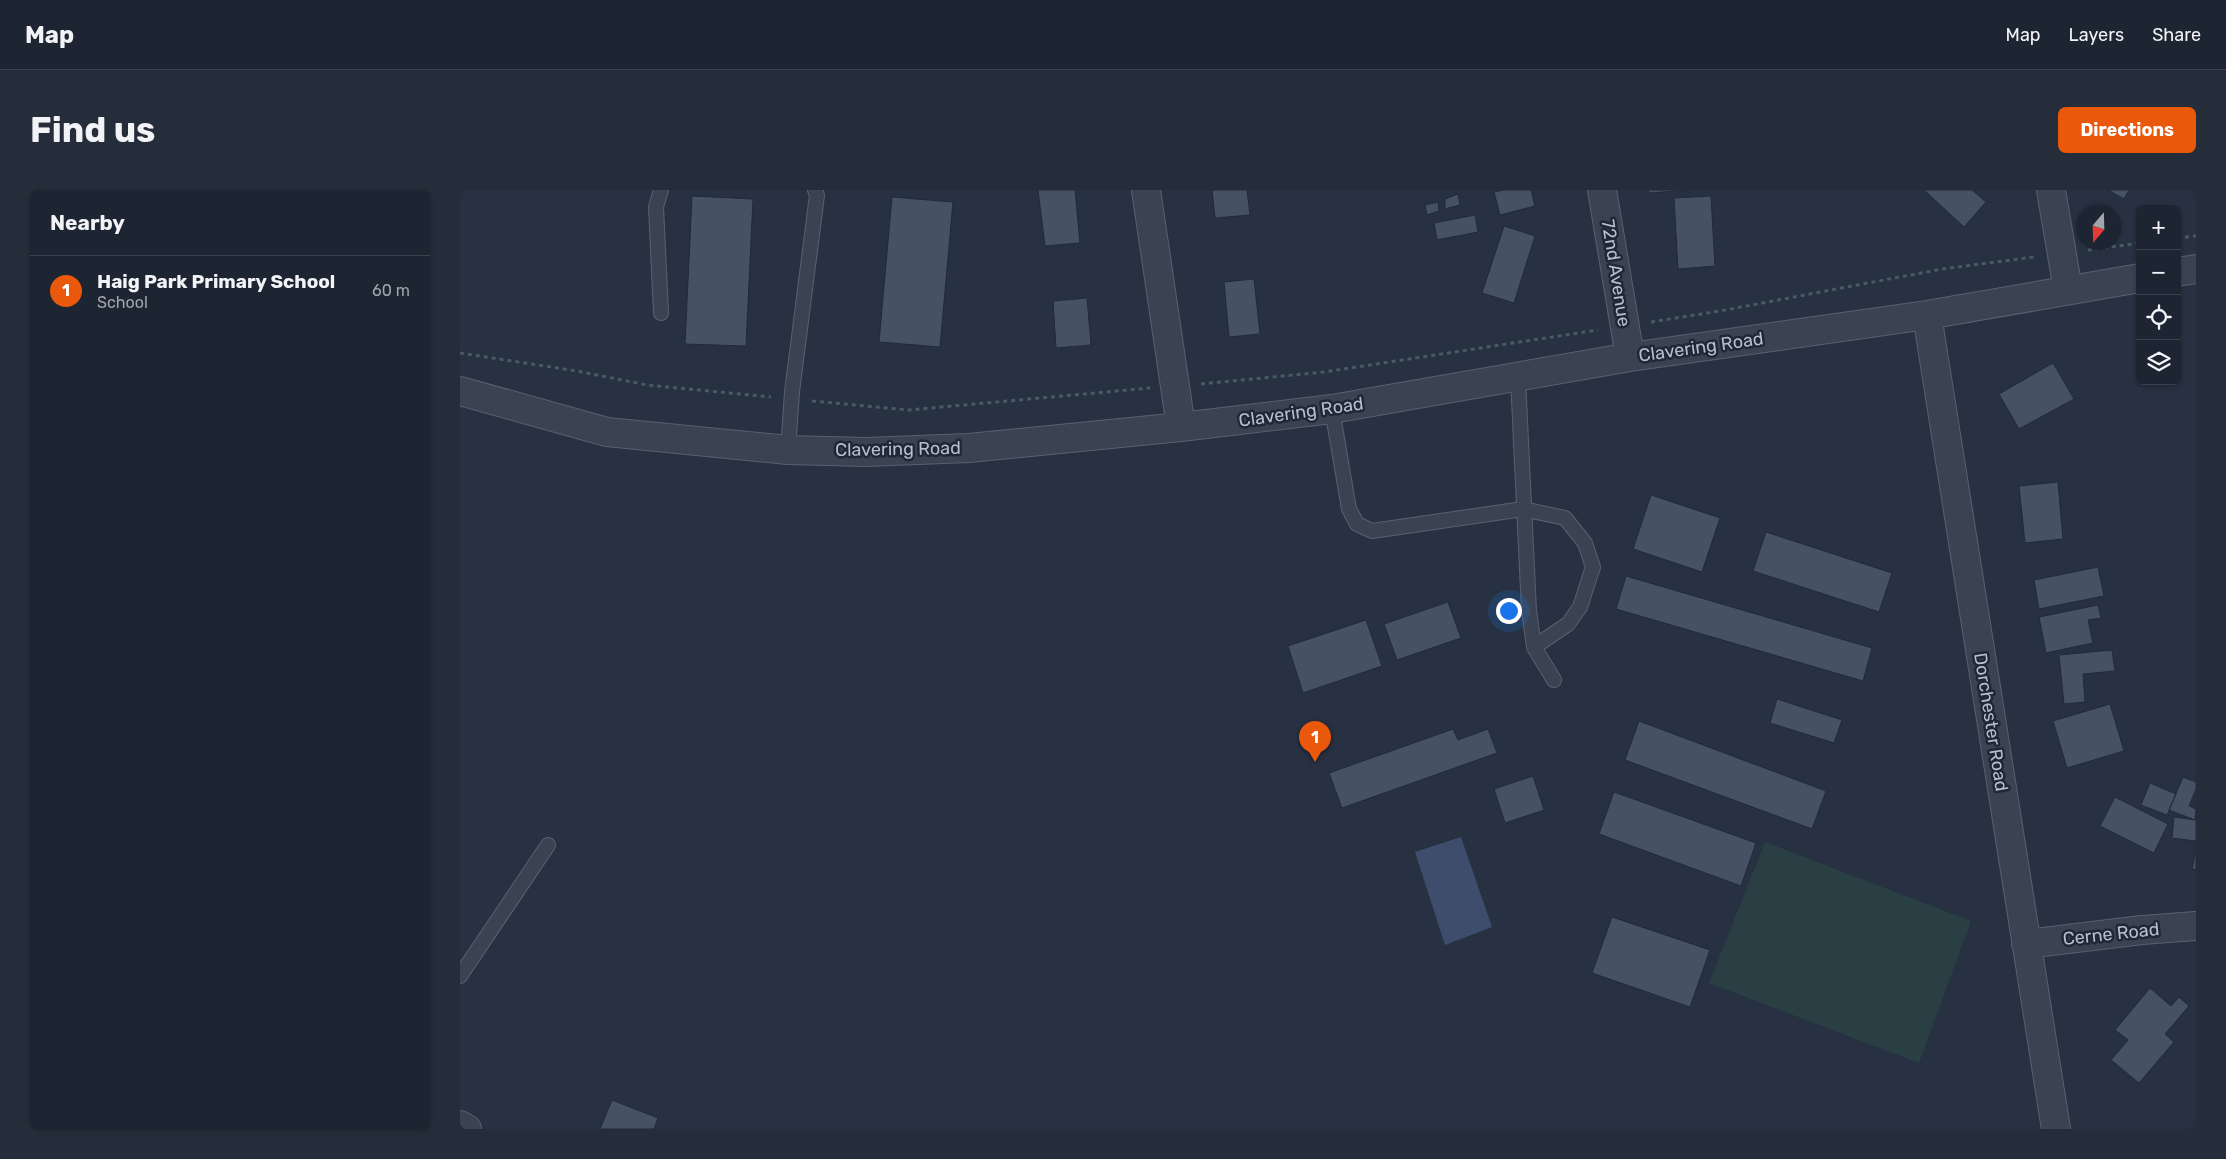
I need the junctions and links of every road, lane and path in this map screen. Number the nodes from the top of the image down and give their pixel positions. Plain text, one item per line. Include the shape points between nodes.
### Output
1 (661, 190) edge
2 (815, 190) edge
3 (1146, 190) edge
4 (1602, 190) edge
5 (2051, 190) edge
6 (2196, 236) edge
7 (2181, 238) edge
8 (2136, 244) edge
9 (2062, 254) junction
10 (2196, 269) edge
11 (2181, 271) edge
12 (2136, 279) edge
13 (2068, 290) junction
14 (661, 313) dead end
15 (1927, 315) junction
16 (1625, 326) junction
17 (460, 353) edge
18 (1630, 357) junction
19 (1518, 378) junction
20 (1175, 386) junction
21 (460, 391) edge
22 (792, 399) junction
23 (1332, 409) junction
24 (1181, 427) junction
25 (788, 450) junction
26 (1523, 509) junction
27 (1534, 647) junction
28 (1554, 680) dead end
29 (548, 845) dead end
30 (2196, 926) edge
31 (2026, 944) junction
32 (460, 976) edge
33 (460, 1125) edge
34 (467, 1129) edge
35 (2056, 1129) edge

1 - 14 lane via 656,207
2 - 22 lane via 817,195
3 - 20 street
4 - 16 street, 72nd Avenue
5 - 9 street
6 - 7 path
8 - 9 path
9 - 13 street
9 - 16 path via 1942,269
10 - 11 street
12 - 13 street, Clavering Road
13 - 15 street, Clavering Road
15 - 18 street, Clavering Road
15 - 31 street, Dorchester Road
16 - 18 street, 72nd Avenue
16 - 20 path via 1324,372
17 - 22 path via 647,385
18 - 19 street, Clavering Road
19 - 23 street, Clavering Road
19 - 26 lane
20 - 22 path via 909,410
20 - 24 street
21 - 25 street, Clavering Road via 607,432
22 - 25 lane
23 - 24 street, Clavering Road
23 - 26 lane via 1349,509 1357,524 1372,531
24 - 25 street, Clavering Road via 969,448 866,452
26 - 27 lane via 1528,611
26 - 27 lane via 1565,518 1585,543 1593,567 1580,607 1568,624
27 - 28 lane
29 - 32 lane
30 - 31 street, Cerne Road
31 - 35 street, Dorchester Road
33 - 34 street

